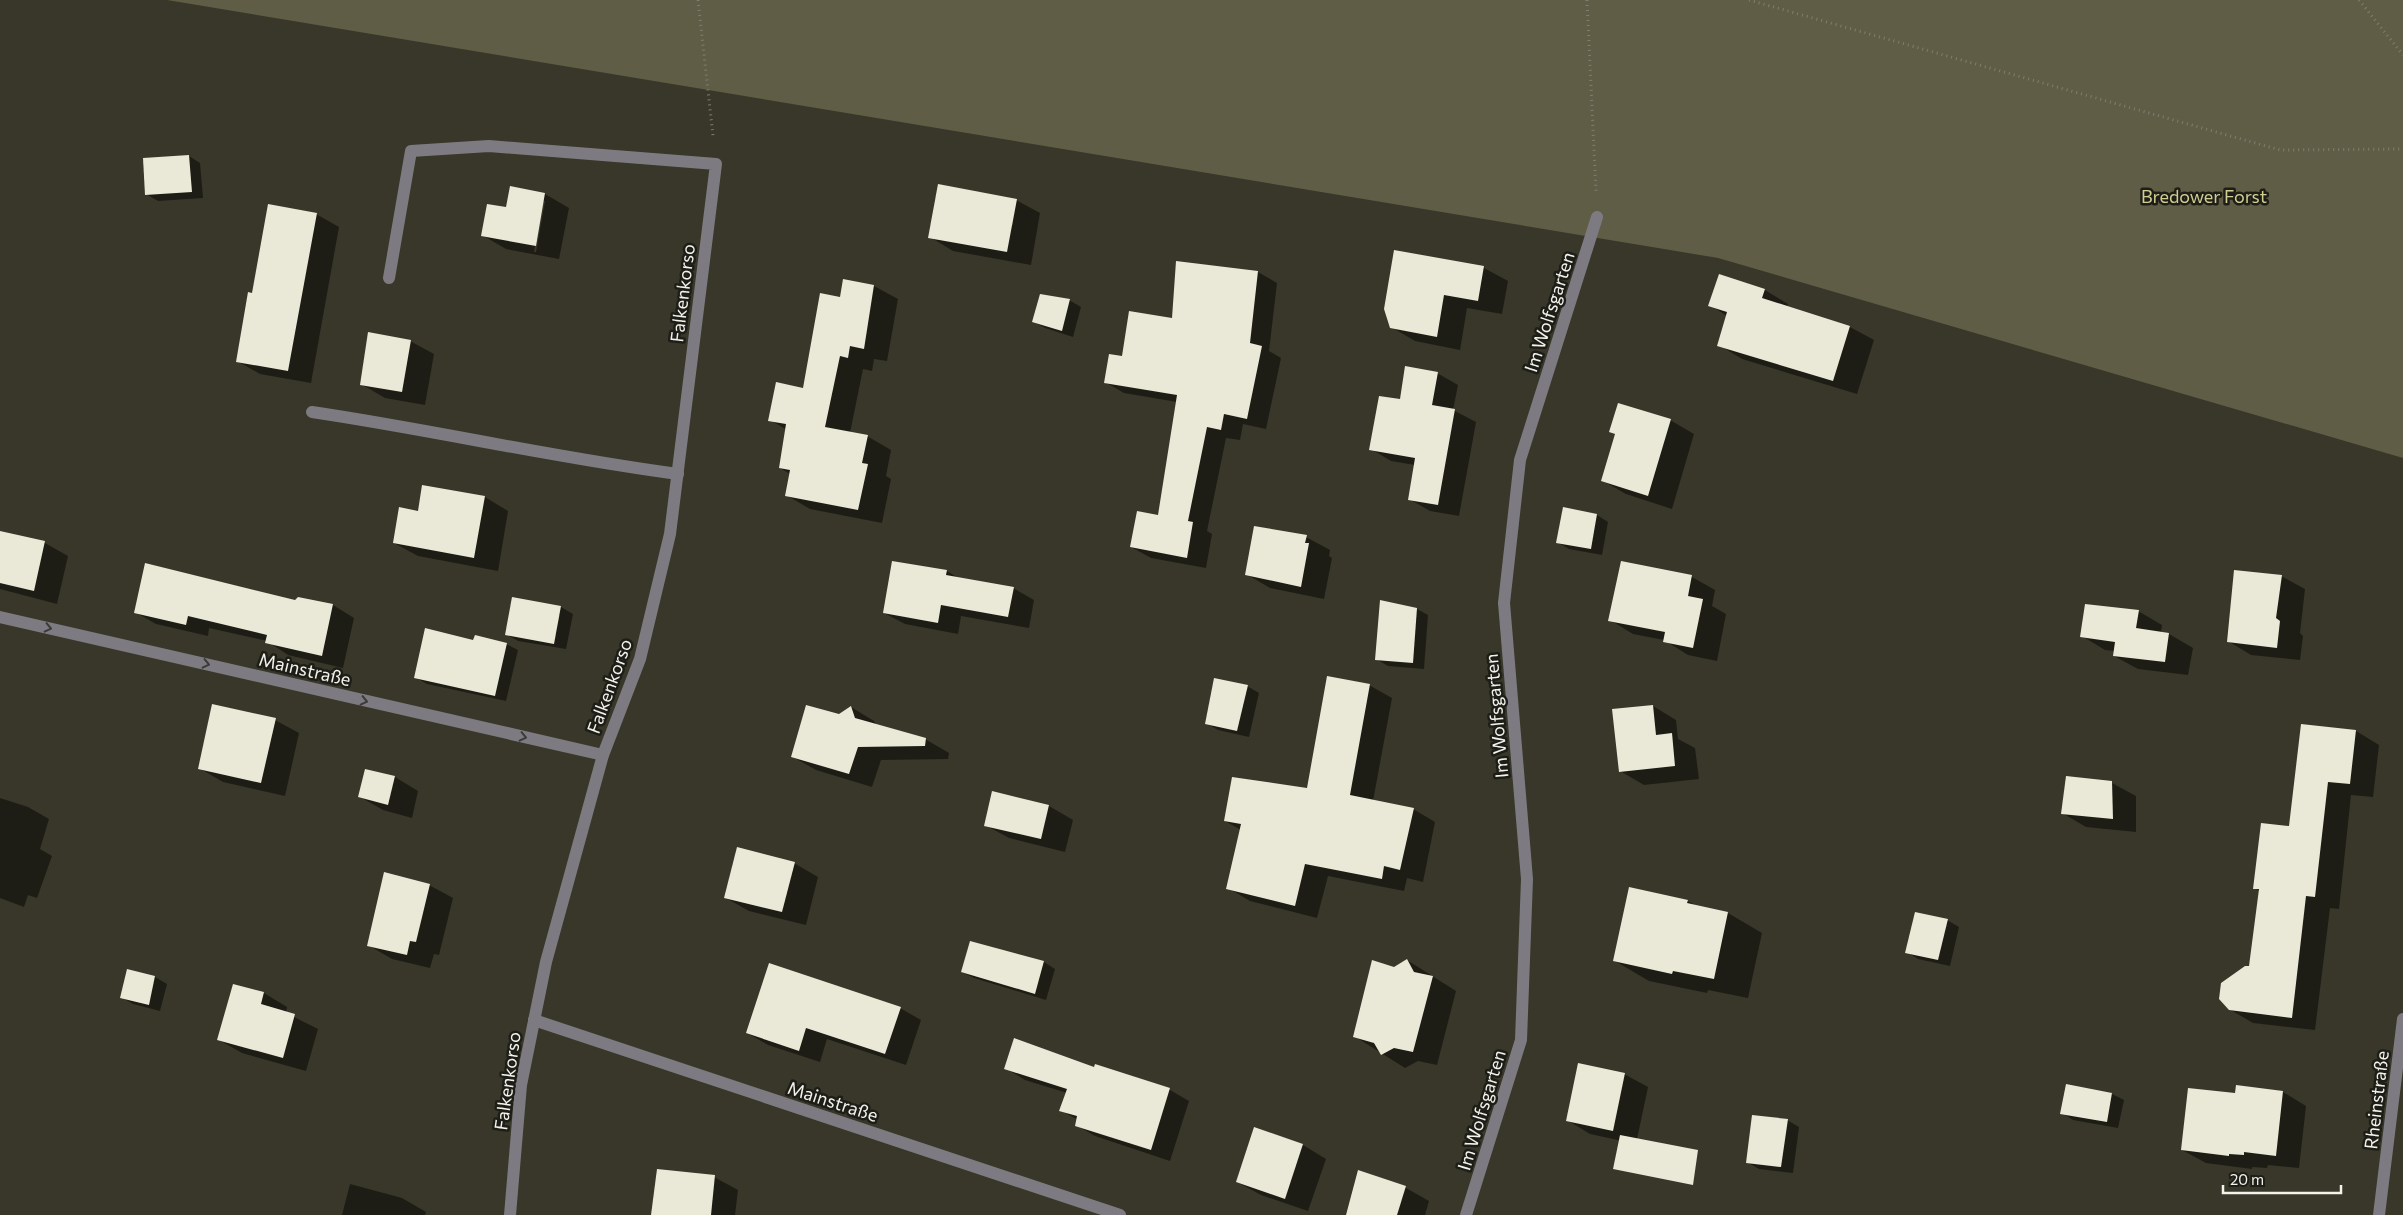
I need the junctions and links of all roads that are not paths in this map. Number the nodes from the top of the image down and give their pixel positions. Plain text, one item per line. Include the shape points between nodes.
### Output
1 (1597, 218) road end
2 (389, 278) dead end
3 (312, 412) dead end
4 (678, 474) junction
5 (0, 617) edge
6 (602, 755) junction
7 (2403, 1019) edge
8 (534, 1020) junction
9 (510, 1215) edge
10 (1120, 1215) edge
11 (1466, 1215) edge
12 (2379, 1215) edge

1 - 11 street, Im Wolfsgarten via 1520,460 1504,604 1527,879 1521,1040
2 - 4 street, Falkenkorso via 411,151 489,146 716,164
3 - 4 street via 594,463
4 - 6 street, Falkenkorso via 670,534 640,659
5 -> 6 street, Mainstraße
6 - 8 street, Falkenkorso via 546,962
7 - 12 street, Rheinstraße
8 - 9 street, Falkenkorso via 521,1085
8 - 10 street, Mainstraße

